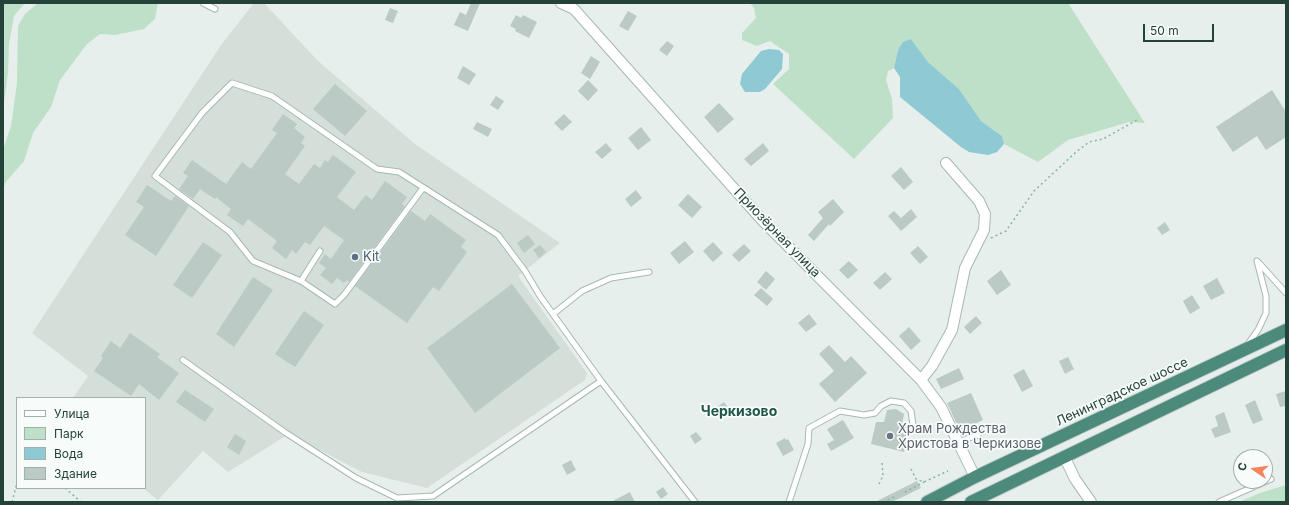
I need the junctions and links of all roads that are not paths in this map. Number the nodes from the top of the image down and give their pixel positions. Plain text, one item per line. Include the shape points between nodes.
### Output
1 (203, 3) edge
2 (561, 3) edge
3 (575, 6) edge
4 (215, 9) dead end
5 (946, 163) dead end
6 (423, 188) junction
7 (320, 251) dead end
8 (648, 272) dead end
9 (301, 281) junction
10 (1286, 293) edge
11 (554, 314) junction
12 (1286, 330) edge
13 (1244, 350) junction
14 (1286, 350) edge
15 (183, 360) dead end
16 (922, 380) junction
17 (601, 381) junction
18 (914, 425) dead end
19 (979, 428) dead end
20 (958, 442) junction
21 (1064, 456) junction
22 (975, 477) junction
23 (1248, 489) edge
24 (695, 502) edge
25 (789, 502) edge
26 (927, 502) edge
27 (971, 502) edge
28 (1091, 502) edge
29 (1219, 502) edge

1 - 4 lane
2 - 3 street, Приозёрная улица
3 - 16 street, Приозёрная улица via 761,219
5 - 16 street via 979,201 985,214 984,230 965,268 952,330
6 - 9 lane via 335,304
6 - 9 lane via 399,172 377,169 272,96 232,83 202,113 155,176 230,232 253,260
6 - 11 lane via 498,235
7 - 9 lane
8 - 11 lane via 611,278 582,291
10 - 13 lane via 1257,261 1266,296 1266,313
11 - 17 lane
12 - 13 highway, Ленинградское шоссе
13 - 22 highway, Ленинградское шоссе
14 - 21 highway
15 - 17 lane via 292,437 356,478 397,498 433,496
16 - 20 street, Приозёрная улица via 940,407
17 - 24 lane
18 - 25 lane via 911,411 904,403 891,401 875,413 864,415 840,411 808,428 808,444
19 - 20 lane via 978,435
20 - 22 street, Приозёрная улица
21 - 27 highway
21 - 28 street via 1075,479
22 - 26 highway, Ленинградское шоссе
23 - 29 lane

